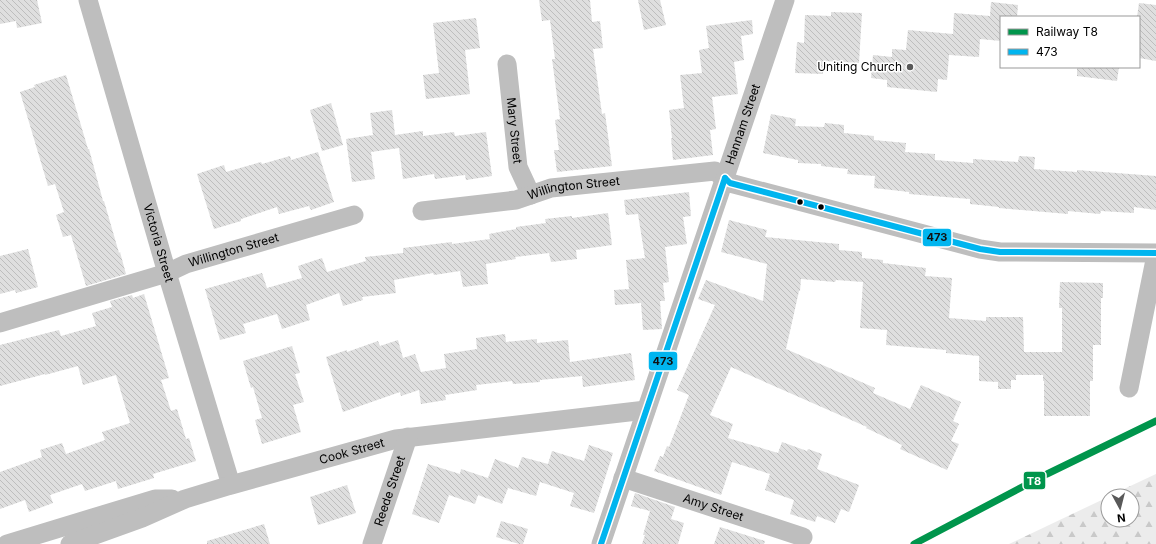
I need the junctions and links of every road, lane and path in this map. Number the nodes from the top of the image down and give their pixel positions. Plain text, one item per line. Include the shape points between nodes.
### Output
1 (88, 0) edge
2 (785, 0) edge
3 (507, 64) dead end
4 (724, 178) junction
5 (531, 195) junction
6 (422, 212) dead end
7 (354, 215) dead end
8 (1156, 254) edge
9 (167, 273) junction
10 (0, 323) edge
11 (1129, 388) dead end
12 (646, 410) junction
13 (408, 437) junction
14 (623, 478) junction
15 (231, 484) junction
16 (185, 499) junction
17 (803, 537) dead end
18 (7, 544) edge
19 (70, 544) edge
20 (372, 544) edge
21 (601, 544) edge

1 - 9 street, Victoria Street
2 - 4 street, Hannam Street
3 - 5 street, Mary Street via 518,167
4 - 5 street, Willington Street via 715,171 551,188
4 - 8 street, Willington Street via 730,183 1000,252
4 - 12 street, Hannam Street
5 - 6 street, Willington Street via 516,200
7 - 9 street, Willington Street via 186,264
8 - 11 street
9 - 10 street, Willington Street
9 - 15 street, Victoria Street
12 - 13 street, Cook Street
12 - 14 street, Hannam Street
13 - 15 street, Cook Street
13 - 20 street, Reede Street
14 - 17 street, Amy Street
14 - 21 street, Hannam Street
15 - 16 street, Cook Street
16 - 18 street via 155,499
16 - 19 street, Cook Street via 142,518

